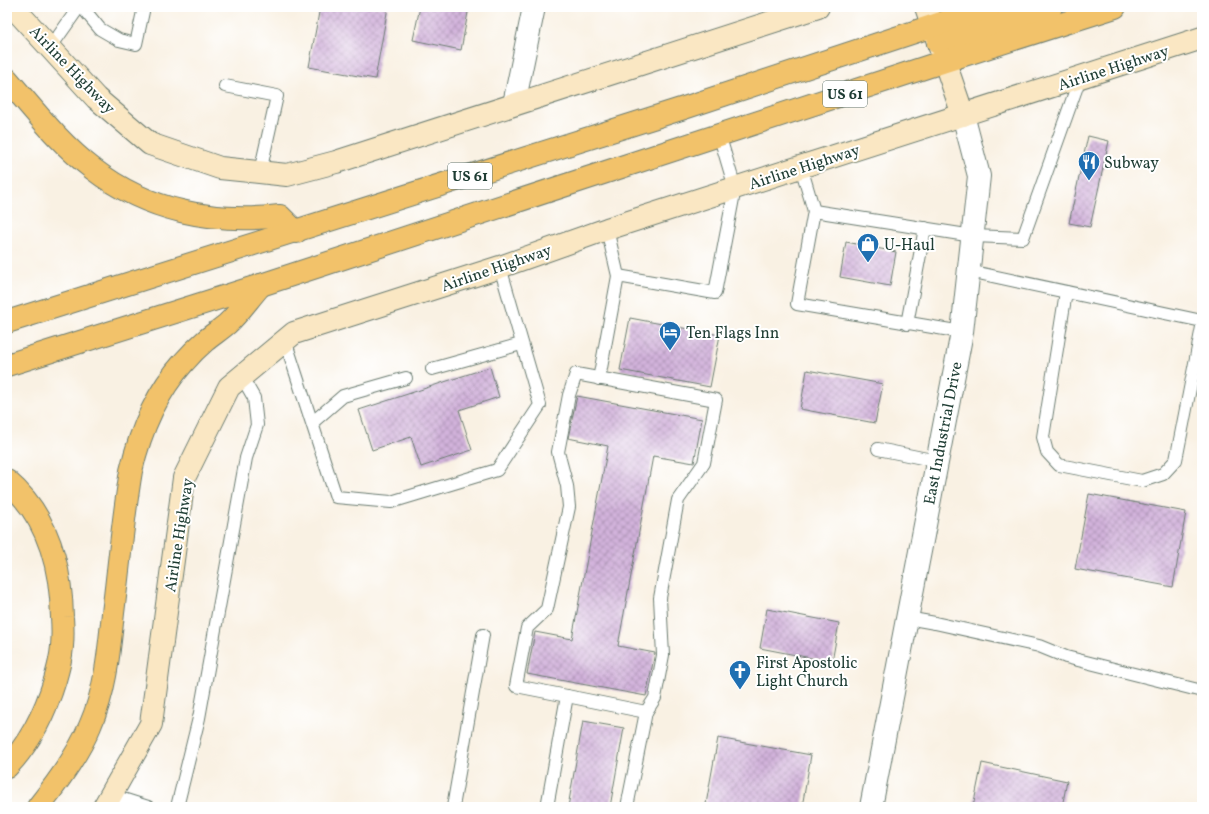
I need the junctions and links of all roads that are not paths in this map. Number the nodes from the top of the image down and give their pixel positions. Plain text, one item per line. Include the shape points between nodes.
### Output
1 (14, 7) edge
2 (81, 7) edge
3 (144, 7) edge
4 (534, 7) edge
5 (818, 7) edge
6 (990, 7) edge
7 (1051, 7) edge
8 (1114, 7) edge
9 (935, 34) edge
10 (1202, 38) edge
11 (50, 48) junction
12 (1080, 78) junction
13 (7, 79) edge
14 (225, 86) dead end
15 (514, 104) junction
16 (963, 115) junction
17 (719, 134) junction
18 (802, 167) junction
19 (260, 172) junction
20 (735, 188) junction
21 (814, 211) junction
22 (925, 228) junction
23 (607, 229) junction
24 (296, 232) junction
25 (973, 236) junction
26 (500, 267) junction
27 (969, 272) junction
28 (618, 276) junction
29 (262, 285) junction
30 (1066, 292) junction
31 (1202, 321) edge
32 (7, 322) edge
33 (907, 324) junction
34 (1202, 327) edge
35 (962, 332) junction
36 (286, 340) junction
37 (521, 344) junction
38 (7, 365) edge
39 (432, 369) dead end
40 (242, 377) junction
41 (406, 378) dead end
42 (599, 379) junction
43 (313, 422) junction
44 (878, 449) dead end
45 (937, 461) junction
46 (7, 480) edge
47 (907, 618) junction
48 (482, 635) dead end
49 (1202, 691) edge
50 (566, 696) junction
51 (646, 712) junction
52 (7, 767) edge
53 (107, 801) edge
54 (38, 807) edge
55 (148, 807) edge
56 (176, 807) edge
57 (452, 807) edge
58 (547, 807) edge
59 (627, 807) edge
60 (871, 807) edge

1 - 11 street, Airline Highway
2 - 3 lane via 100,30 119,40 136,44
2 - 11 lane
4 - 15 street
5 - 15 street, Airline Highway
6 - 9 highway, US 61
7 - 9 highway
8 - 9 highway, US 61
9 - 16 street, East Industrial Drive
9 - 17 highway, US 61
9 - 24 highway, US 61 via 692,106
10 - 12 street, Airline Highway
11 - 19 street, Airline Highway via 96,98 150,144 220,168
12 - 16 street, Airline Highway
12 - 25 lane via 1023,238
13 - 24 highway via 60,140 94,170 123,188 148,200 195,215 226,219 280,216
14 - 19 lane via 277,96
15 - 19 street, Airline Highway via 336,162 287,175
16 - 18 street, Airline Highway
16 - 25 street, East Industrial Drive via 979,176
17 - 20 lane
17 - 29 highway, US 61
18 - 20 street, Airline Highway
18 - 21 lane
20 - 23 street, Airline Highway
20 - 28 lane via 715,293
21 - 22 lane
21 - 33 lane via 797,304
22 - 25 lane
22 - 33 lane
23 - 26 street, Airline Highway
23 - 28 lane
24 - 32 highway, US 61
25 - 27 street, East Industrial Drive
26 - 36 street, Airline Highway via 294,333
26 - 37 lane
27 - 30 lane
27 - 35 street, East Industrial Drive
28 - 42 lane
29 - 38 highway, US 61
29 - 54 highway via 227,323 183,363 155,404 144,427 130,471 108,659 99,702 78,750
30 - 31 lane
30 - 34 lane via 1043,437 1047,452 1059,465 1142,481 1163,474 1176,460
33 - 35 lane
35 - 45 street, East Industrial Drive
36 - 40 street, Airline Highway
36 - 43 lane
37 - 39 lane
37 - 43 lane via 540,405 497,470 391,502 336,498
40 - 53 street, Airline Highway via 229,388 184,478 151,724
40 - 56 lane via 254,398 258,426 246,458 199,718
41 - 43 lane via 343,396
42 - 50 lane via 576,374 569,394 558,452 567,486 568,507 547,610 527,628 516,686
42 - 51 lane via 716,400 704,463 678,500 660,598 663,655 655,698
44 - 45 lane
45 - 47 street, East Industrial Drive
46 - 52 highway via 32,508 52,549 60,581 63,633 60,660 46,707 35,730
47 - 49 lane via 1039,646 1066,657
47 - 60 street, East Industrial Drive
48 - 57 lane
50 - 51 lane
50 - 58 lane
51 - 59 lane
53 - 55 lane

